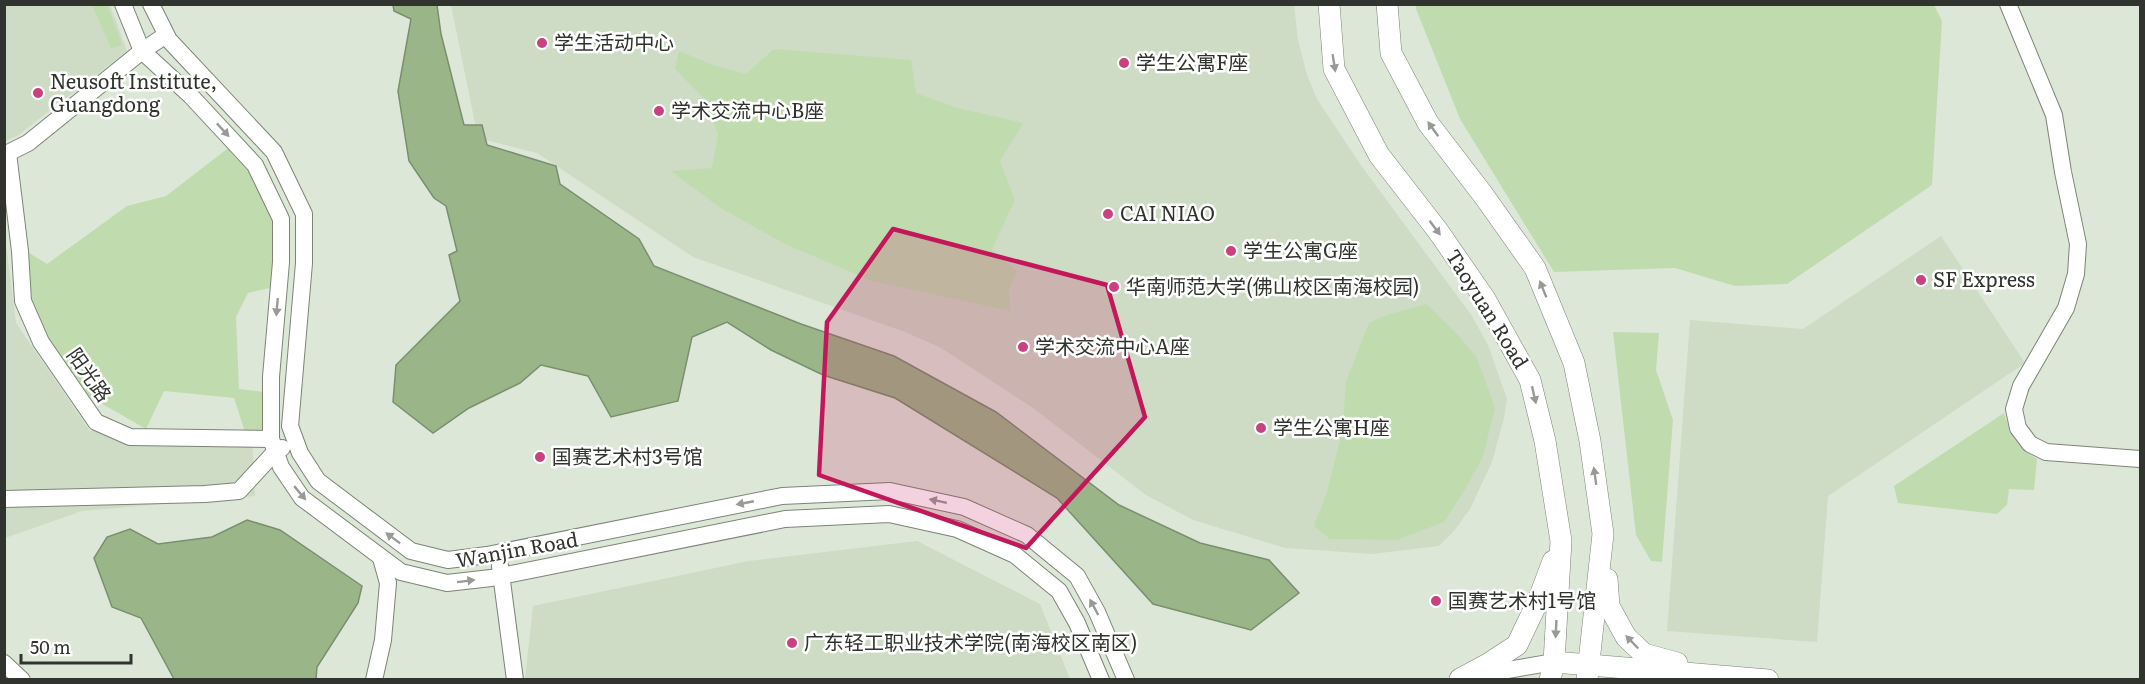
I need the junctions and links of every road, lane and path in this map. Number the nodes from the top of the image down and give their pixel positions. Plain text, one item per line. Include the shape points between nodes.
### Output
1 (123, 4) edge
2 (151, 4) edge
3 (1329, 4) edge
4 (1387, 4) edge
5 (2008, 4) edge
6 (166, 35) junction
7 (142, 51) junction
8 (6, 154) edge
9 (295, 440) junction
10 (273, 445) junction
11 (2140, 459) edge
12 (4, 499) edge
13 (1603, 534) junction
14 (1561, 541) junction
15 (497, 553) junction
16 (381, 558) junction
17 (502, 575) junction
18 (4, 663) edge
19 (1552, 671) edge
20 (1588, 673) edge
21 (1724, 676) junction
22 (1458, 679) edge
23 (22, 680) edge
24 (374, 680) edge
25 (515, 680) edge
26 (1101, 680) edge
27 (1126, 680) edge
28 (1768, 680) edge

1 - 7 street, Wanjin Road
2 - 6 street, Wanjin Road
3 -> 14 main road, Taoyuan Road via 1334,69 1379,155 1485,299 1530,380 1545,441
13 -> 4 main road via 1574,363 1535,268 1428,123 1391,53
5 - 11 street via 2054,115 2078,243 2076,274 2066,308 2021,386 2014,409 2018,428 2030,444 2046,452
6 - 7 street
6 - 9 street, Wanjin Road via 274,152 304,214 304,263 290,426
7 - 8 street via 28,143
7 -> 10 street, Wanjin Road via 190,95 255,165 281,219 271,377
8 - 10 street, 阳光路 via 23,301 41,342 96,422 130,437
9 - 10 street
15 -> 9 street, Wanjin Road via 448,560 411,551 318,481
10 - 12 street via 239,491
10 -> 16 street, Wanjin Road via 281,467 302,498
13 - 20 main road
21 -> 13 main road via 1644,654 1626,637 1609,606
14 -> 19 main road, Taoyuan Road
14 - 22 main road via 1517,645
15 - 17 street
27 -> 15 street, Wanjin Road via 1077,576 1027,536 964,507 890,491 782,496
16 -> 17 street, Wanjin Road via 401,572 447,584
16 - 24 street via 388,583 383,640
17 - 25 street
17 - 26 street, Wanjin Road via 785,519 889,514 957,529 1015,555 1059,591
18 - 23 street
19 - 20 main road
19 - 22 street
20 - 21 main road
21 - 28 main road

